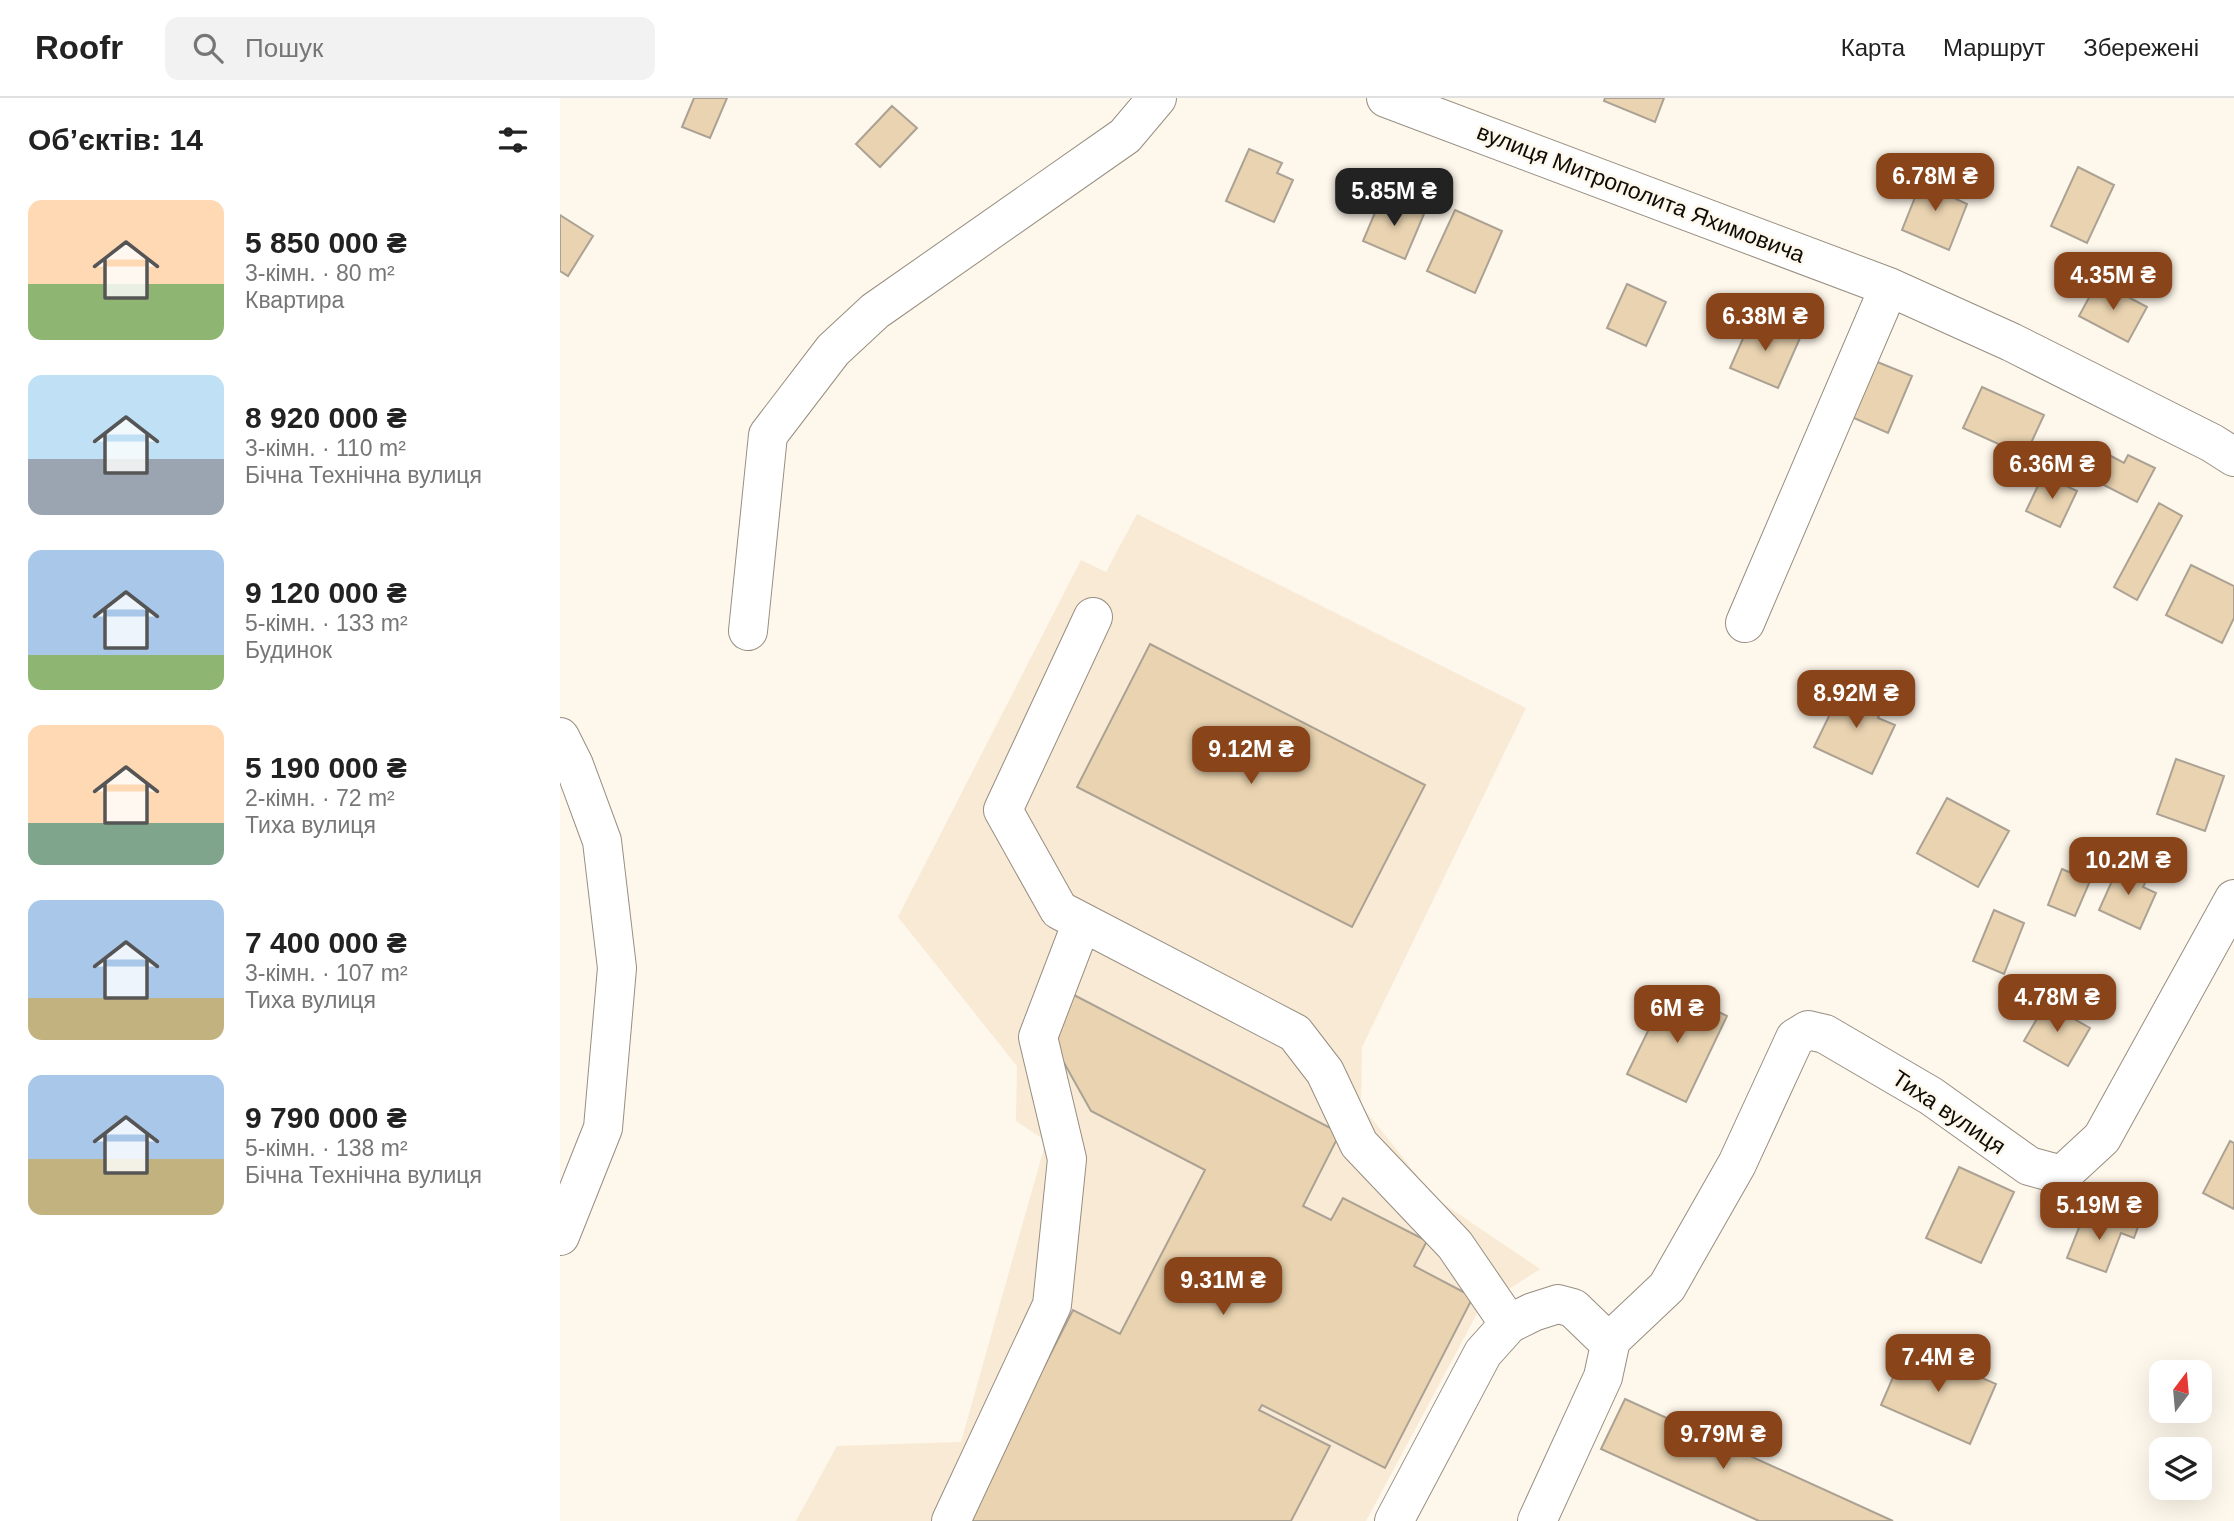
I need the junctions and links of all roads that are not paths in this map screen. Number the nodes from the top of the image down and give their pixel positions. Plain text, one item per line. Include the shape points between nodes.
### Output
1 (1157, 98) edge
2 (1386, 98) edge
3 (1889, 287) junction
4 (2234, 457) edge
5 (1093, 617) dead end
6 (1745, 623) dead end
7 (748, 631) dead end
8 (560, 737) edge
9 (2234, 899) edge
10 (1082, 922) junction
11 (560, 1236) edge
12 (1509, 1324) junction
13 (1611, 1340) junction
14 (951, 1521) edge
15 (1394, 1521) edge
16 (1537, 1521) edge

1 - 7 street via 1125,136 875,311 825,361 768,435
2 - 3 street, вулиця Митрополита Яхимовича
3 - 4 street, вулиця Митрополита Яхимовича via 2011,342
3 - 6 street
5 - 10 street via 1003,810 1059,910
8 - 11 street via 602,841 617,968 603,1128
9 - 13 street, Тиха вулиця via 2102,1138 2062,1175 2029,1166 1931,1096 1825,1034 1808,1030 1795,1038 1737,1164 1667,1287
10 - 12 street via 1295,1033 1325,1072 1359,1144 1455,1245
10 - 14 street via 1038,1037 1068,1158 1052,1305
12 - 13 street via 1558,1304 1573,1308
12 - 15 street via 1483,1353
13 - 16 street via 1603,1377

